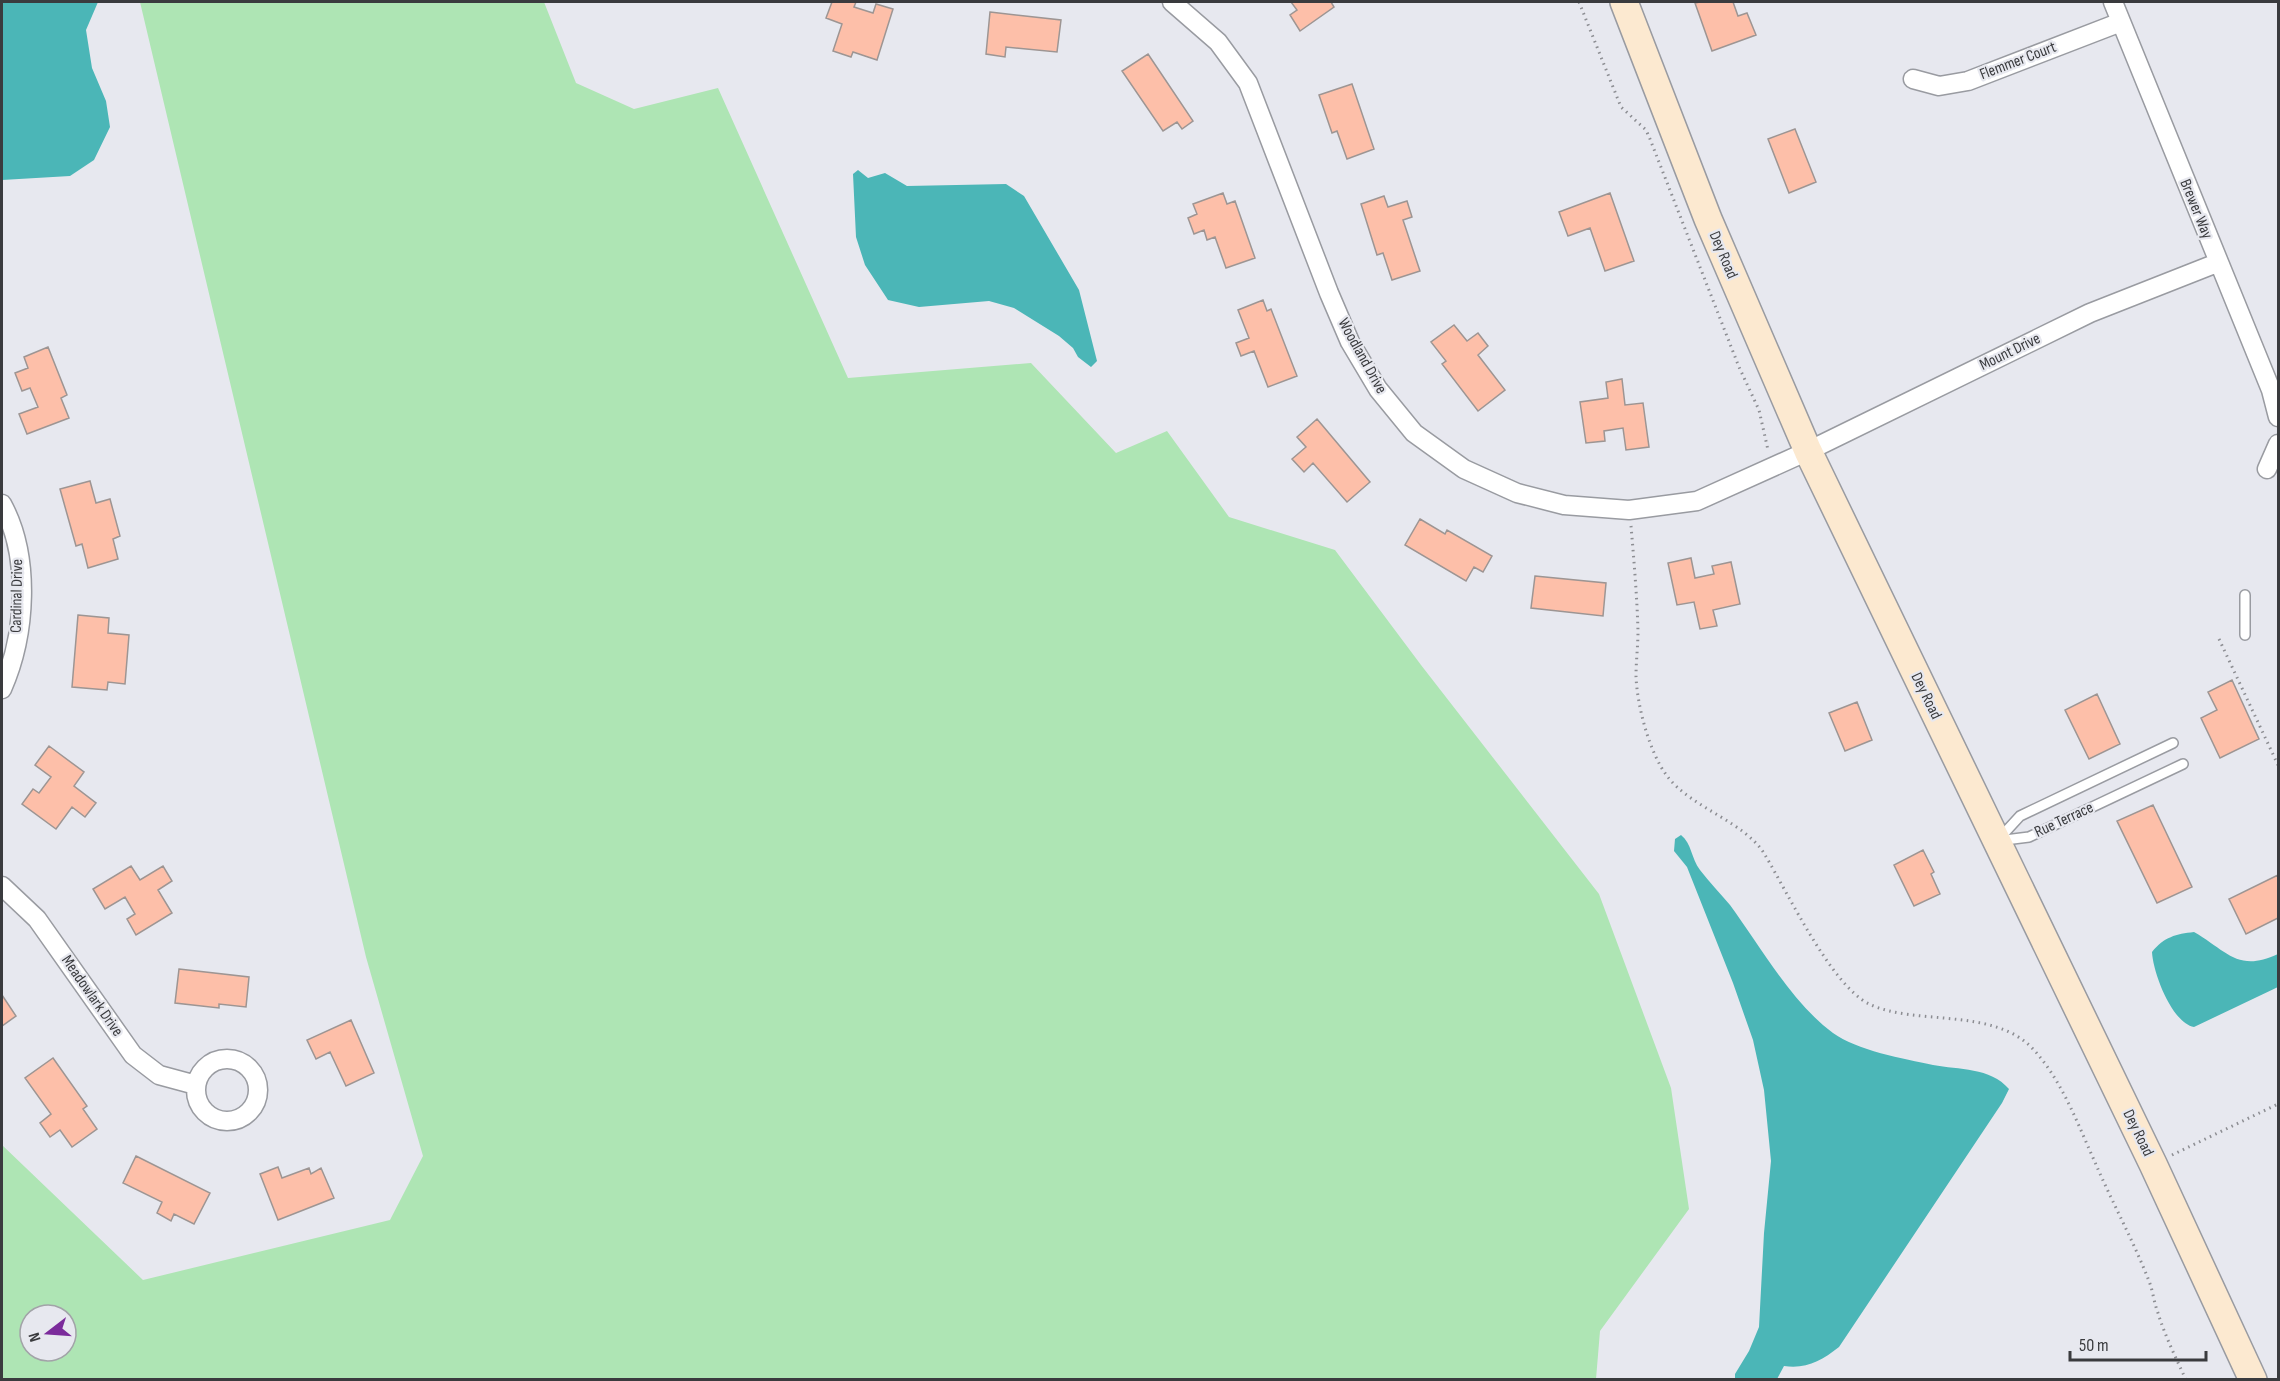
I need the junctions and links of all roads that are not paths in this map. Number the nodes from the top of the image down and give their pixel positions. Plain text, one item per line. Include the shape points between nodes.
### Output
1 (1172, 2) edge
2 (1624, 2) edge
3 (2112, 2) edge
4 (2121, 22) junction
5 (1913, 79) dead end
6 (2217, 262) junction
7 (2278, 417) edge
8 (2278, 444) edge
9 (1808, 451) junction
10 (2267, 469) dead end
11 (2, 504) edge
12 (2245, 595) dead end
13 (2245, 635) dead end
14 (2, 689) edge
15 (2173, 743) dead end
16 (2183, 764) dead end
17 (1996, 841) junction
18 (2, 886) edge
19 (196, 1085) dead end
20 (2253, 1380) edge

1 - 9 street, Woodland Drive via 1218,42 1248,83 1329,293 1350,342 1378,389 1414,433 1464,469 1517,494 1564,505 1629,510 1697,501
2 - 9 main road, Dey Road via 1708,219
3 - 4 street, Brewer Way
4 - 5 street, Flemmer Court via 1968,81 1939,86
4 - 6 street, Brewer Way
6 - 7 street, Brewer Way via 2271,390
6 - 9 street, Mount Drive via 2090,313
8 - 10 street
9 - 17 main road, Dey Road
11 - 14 street, Cardinal Drive via 19,552 21,593 18,633
12 - 13 lane
15 - 17 lane, Rue Terrace via 2020,816
16 - 17 lane, Rue Terrace via 2029,837
17 - 20 main road, Dey Road
18 - 19 street, Meadowlark Drive via 37,919 133,1055 159,1075

